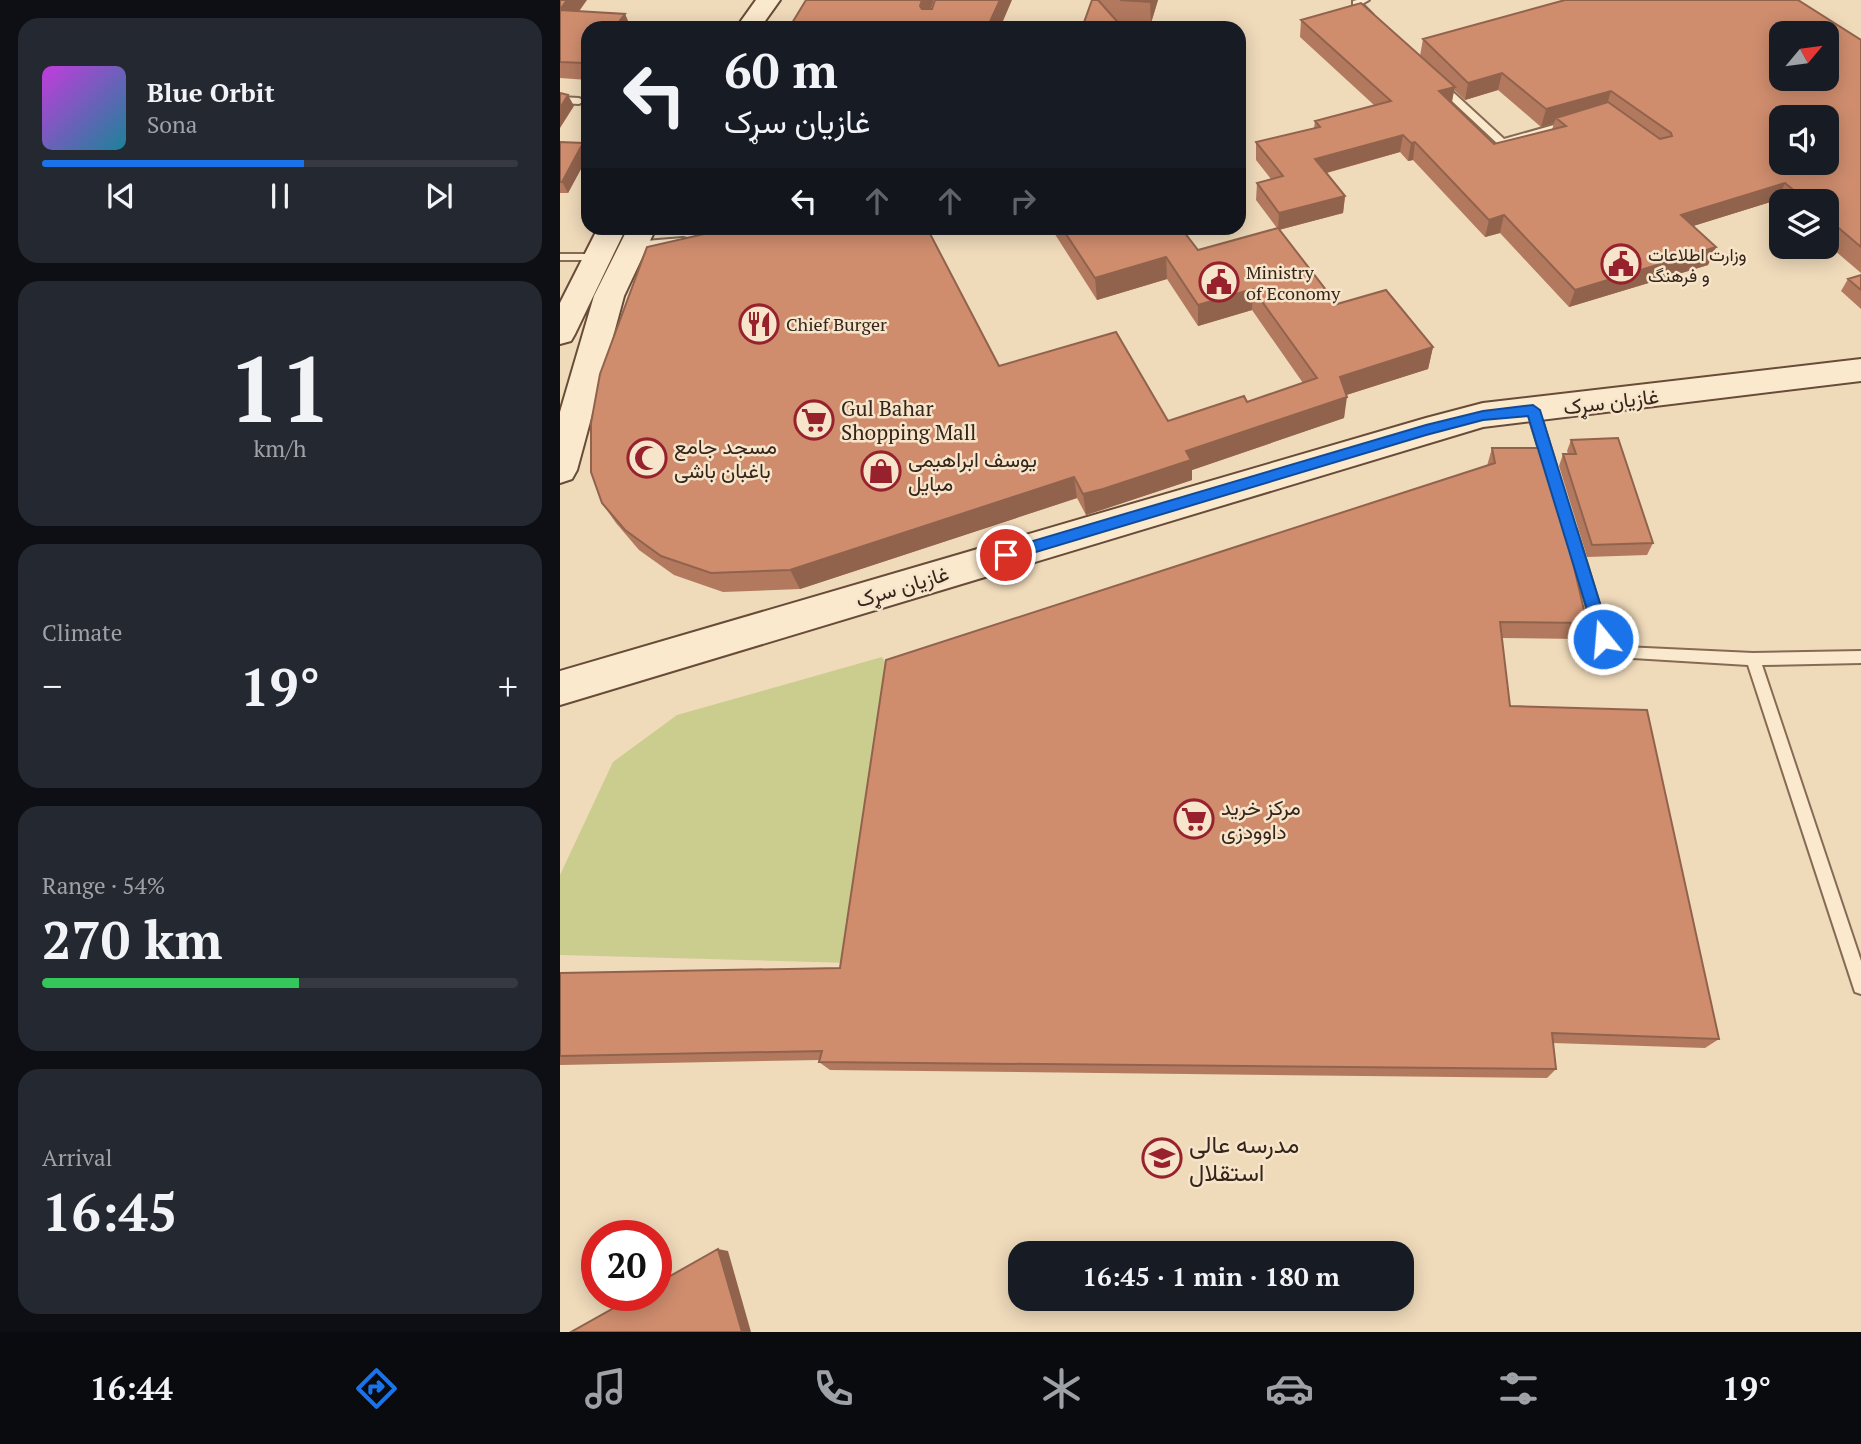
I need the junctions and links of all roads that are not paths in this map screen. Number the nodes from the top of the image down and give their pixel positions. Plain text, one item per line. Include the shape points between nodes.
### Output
1 (1356, 1) edge
2 (777, 12) edge
3 (761, 21) edge
4 (1374, 21) edge
5 (1431, 76) edge
6 (560, 100) edge
7 (579, 101) dead end
8 (1574, 122) edge
9 (560, 147) edge
10 (581, 148) edge
11 (626, 235) edge
12 (628, 235) edge
13 (652, 235) edge
14 (698, 239) edge
15 (560, 257) edge
16 (596, 257) junction
17 (560, 334) edge
18 (1861, 370) edge
19 (1533, 410) junction
20 (560, 470) edge
21 (1553, 474) edge
22 (1564, 512) edge
23 (1861, 657) edge
24 (1754, 659) junction
25 (560, 688) edge
26 (1861, 986) edge

1 - 4 lane
2 - 3 main road
5 - 8 lane via 1502,143
6 - 7 lane
9 - 10 lane
11 - 16 main road
12 - 20 main road
13 - 14 lane
15 - 16 lane
16 - 17 main road
18 - 19 main road, غازیان سړک
19 - 21 lane
19 - 25 main road, غازیان سړک via 1483,415 1426,430
22 - 24 lane via 1603,639 1621,653
23 - 24 lane
24 - 26 lane

